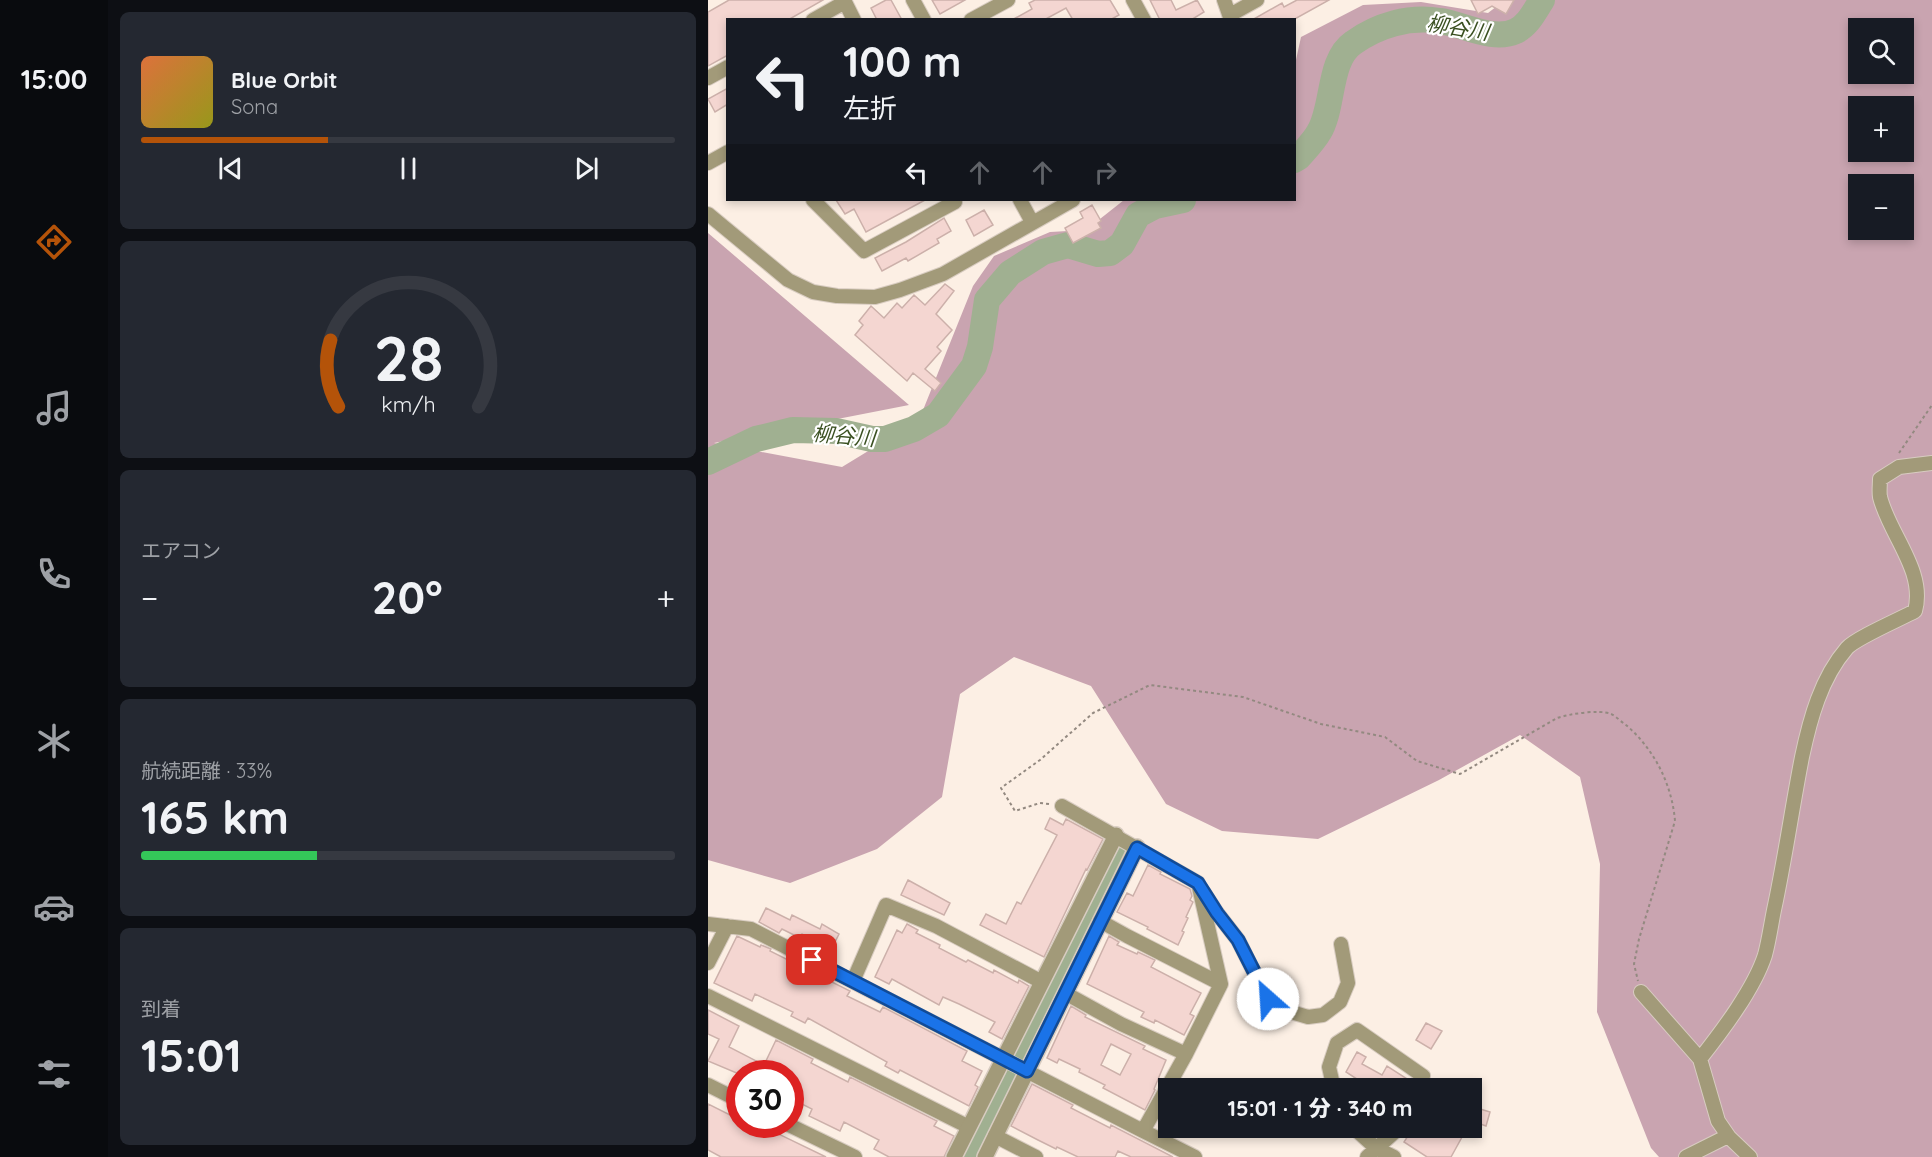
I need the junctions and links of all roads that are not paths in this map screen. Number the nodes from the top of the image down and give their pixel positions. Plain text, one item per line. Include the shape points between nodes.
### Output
1 (913, 0) edge
2 (1008, 0) edge
3 (1133, 0) edge
4 (1224, 0) edge
5 (1257, 0) edge
6 (844, 1) edge
7 (1230, 17) edge
8 (816, 18) edge
9 (854, 18) edge
10 (923, 18) edge
11 (975, 18) edge
12 (1139, 18) edge
13 (726, 68) edge
14 (708, 78) edge
15 (726, 153) edge
16 (708, 163) edge
17 (814, 201) edge
18 (954, 201) edge
19 (1021, 201) edge
20 (1071, 201) edge
21 (708, 213) edge
22 (1032, 222) junction
23 (1932, 463) edge
24 (1062, 806) road end
25 (1116, 836) junction
26 (1137, 848) junction
27 (1198, 883) junction
28 (1100, 921) junction
29 (708, 924) edge
30 (727, 926) junction
31 (1341, 944) dead end
32 (708, 963) edge
33 (853, 981) junction
34 (1042, 982) junction
35 (1221, 984) junction
36 (1641, 992) road end
37 (1065, 993) junction
38 (708, 996) edge
39 (1186, 1054) junction
40 (1004, 1059) junction
41 (1700, 1059) junction
42 (1027, 1071) junction
43 (1332, 1078) edge
44 (1422, 1078) edge
45 (708, 1085) edge
46 (726, 1094) edge
47 (969, 1128) junction
48 (1143, 1131) junction
49 (804, 1132) edge
50 (995, 1136) junction
51 (1728, 1136) junction
52 (1361, 1138) edge
53 (1388, 1138) edge
54 (1372, 1153) edge
55 (855, 1157) edge
56 (954, 1157) edge
57 (985, 1157) edge
58 (1036, 1157) edge
59 (1195, 1157) edge
60 (1394, 1157) edge
61 (1686, 1157) edge
62 (1750, 1157) edge

1 - 10 street
2 - 11 street
3 - 12 street
4 - 7 street
5 - 7 street
6 - 8 street
6 - 9 street
13 - 14 street
15 - 16 street
17 - 18 street via 864,251
19 - 22 street
20 - 22 street
21 - 22 street via 789,280 813,292 837,296 875,297 900,290 942,274
23 - 41 street via 1899,466 1880,479 1880,496 1914,574 1918,600 1915,611 1849,645 1835,662 1808,731 1764,956 1747,991
24 - 25 street
25 - 26 street
25 - 34 street
26 - 27 street
26 - 28 street
27 - 31 street via 1238,940 1268,999 1291,1012 1308,1017 1323,1015 1340,1002 1348,983
27 - 35 street
28 - 35 street
28 - 37 street
29 - 30 street
30 - 32 street
30 - 33 street via 751,929
33 - 34 street via 886,905 936,926
33 - 40 street
34 - 40 street
35 - 39 street
36 - 41 street
37 - 39 street
37 - 42 street
38 - 47 street
39 - 48 street
40 - 42 street
40 - 47 street
41 - 51 street via 1718,1121
42 - 48 street
42 - 50 street
43 - 44 street via 1329,1067 1337,1043 1357,1030
45 - 46 street
47 - 56 street
48 - 59 street
49 - 55 street
50 - 57 street
50 - 58 street
51 - 61 street
51 - 62 street
52 - 54 street
53 - 54 street
54 - 60 street

